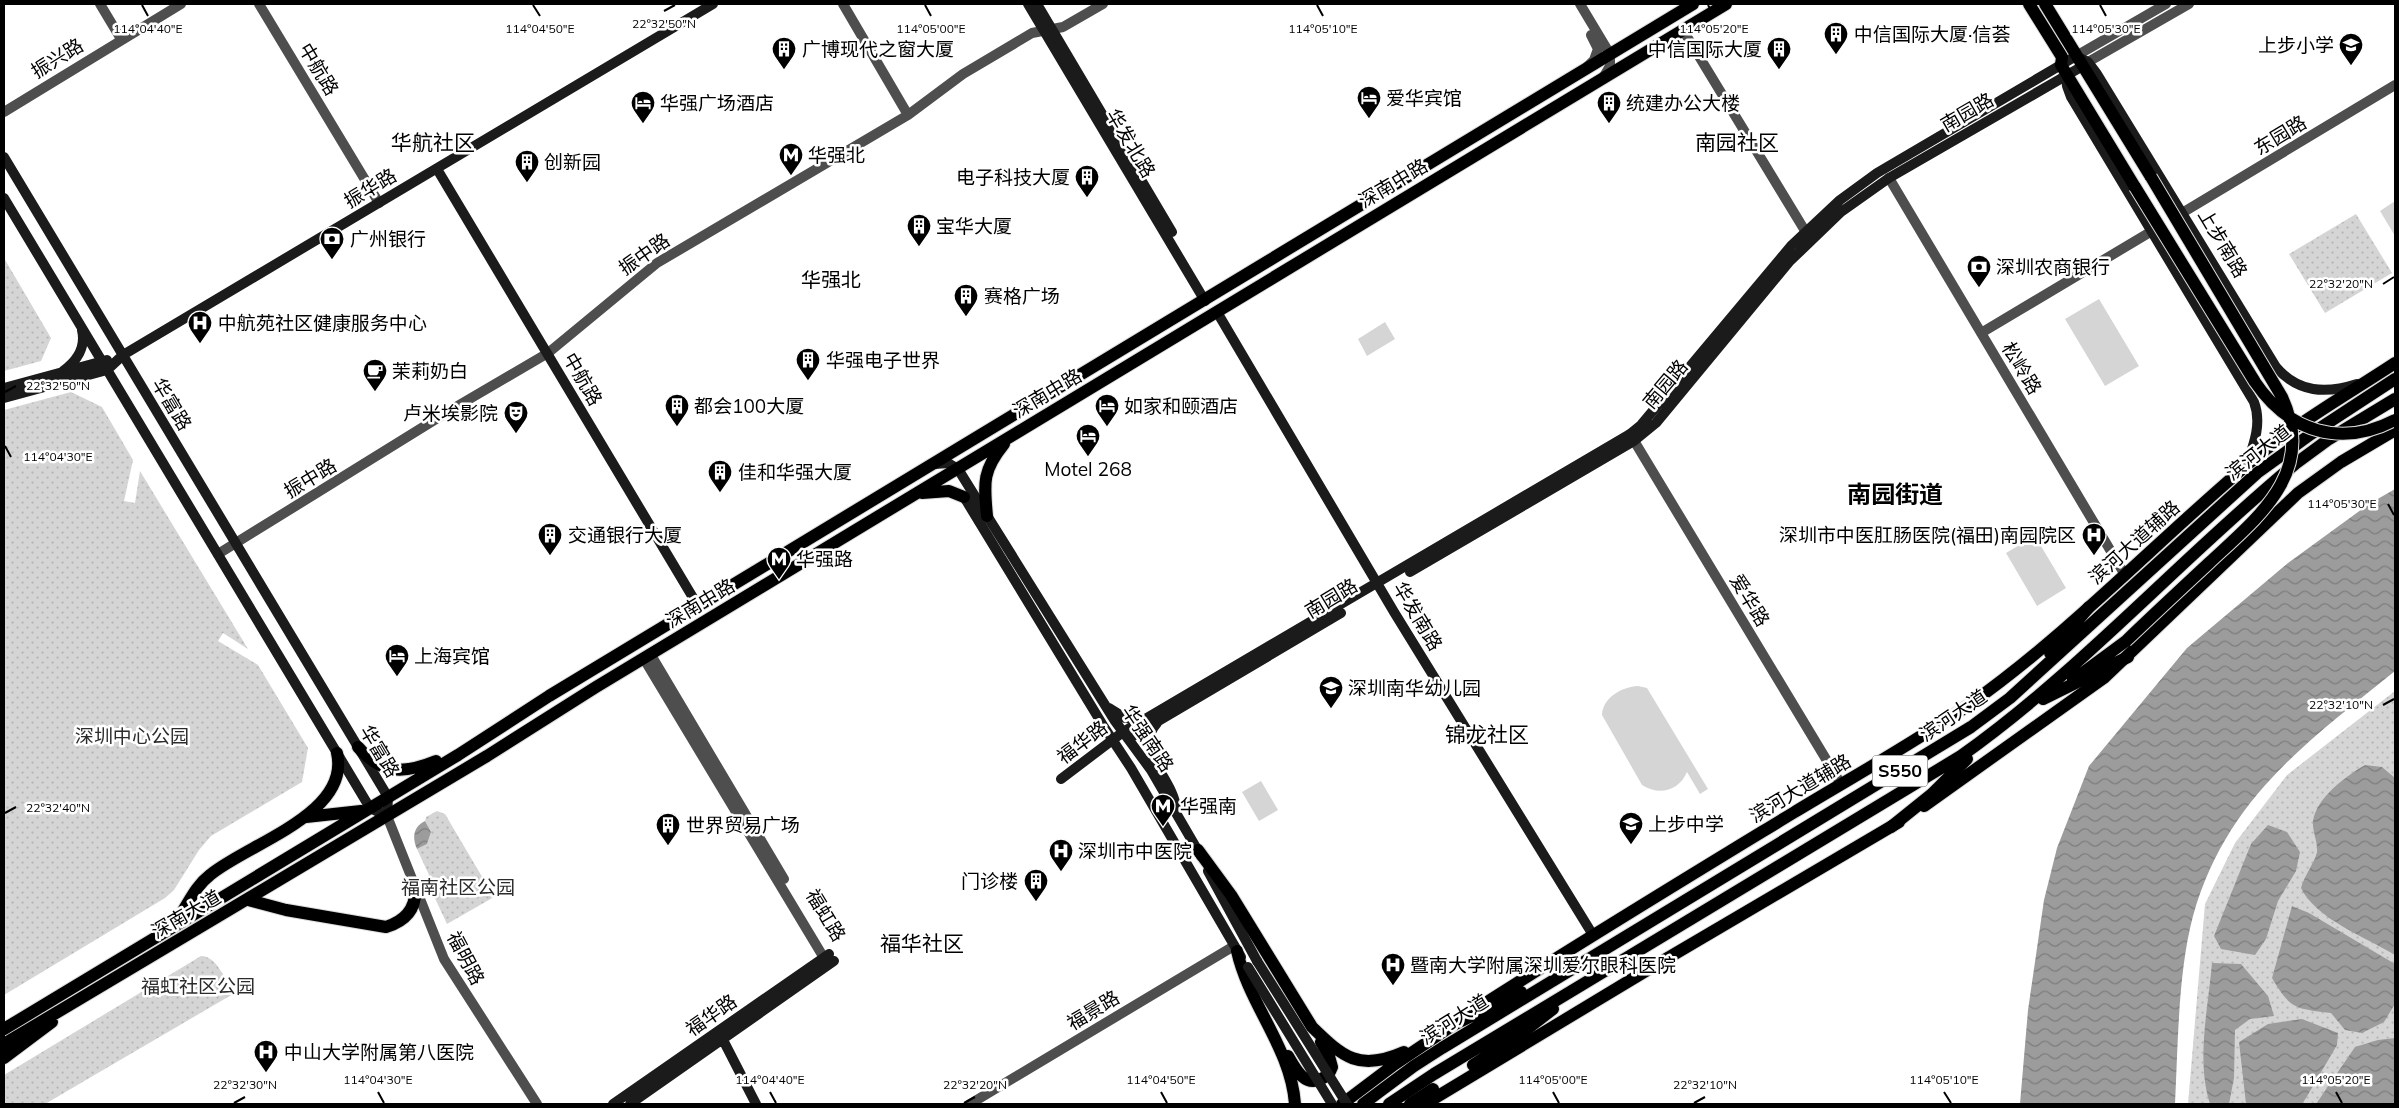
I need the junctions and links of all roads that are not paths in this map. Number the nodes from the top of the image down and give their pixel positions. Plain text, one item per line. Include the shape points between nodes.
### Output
1 (100, 4) edge
2 (181, 4) edge
3 (259, 4) edge
4 (713, 4) edge
5 (843, 4) edge
6 (1028, 4) edge
7 (1037, 4) edge
8 (1103, 4) edge
9 (1572, 4) edge
10 (1580, 4) edge
11 (1694, 4) edge
12 (1726, 4) edge
13 (2030, 4) edge
14 (2046, 4) edge
15 (2166, 4) edge
16 (2189, 4) edge
17 (1683, 30) junction
18 (1048, 31) junction
19 (121, 39) junction
20 (1610, 54) junction
21 (2082, 61) junction
22 (2064, 70) junction
23 (1583, 71) junction
24 (1602, 79) junction
25 (2395, 85) edge
26 (4, 112) edge
27 (908, 115) junction
28 (4, 157) edge
29 (437, 169) junction
30 (1889, 178) junction
31 (4, 198) edge
32 (379, 203) junction
33 (2182, 213) junction
34 (2152, 231) junction
35 (1808, 236) junction
36 (1208, 299) junction
37 (1217, 312) junction
38 (81, 326) junction
39 (1981, 333) junction
40 (548, 353) junction
41 (122, 355) junction
42 (2395, 363) edge
43 (105, 366) junction
44 (2276, 367) junction
45 (60, 373) junction
46 (2371, 379) junction
47 (2395, 379) edge
48 (4, 388) edge
49 (2247, 388) junction
50 (4, 398) edge
51 (2395, 399) edge
52 (2395, 420) edge
53 (2395, 430) edge
54 (1009, 438) junction
55 (1632, 438) junction
56 (934, 464) junction
57 (2247, 464) junction
58 (958, 469) junction
59 (917, 494) junction
60 (964, 497) joint
61 (987, 516) junction
62 (235, 544) junction
63 (218, 554) junction
64 (2125, 575) junction
65 (1379, 586) junction
66 (698, 606) junction
67 (2090, 608) junction
68 (647, 657) junction
69 (2128, 657) junction
70 (2063, 688) junction
71 (2010, 698) junction
72 (1104, 704) junction
73 (2020, 712) junction
74 (1154, 719) junction
75 (2002, 727) junction
76 (1126, 736) junction
77 (1112, 740) junction
78 (358, 747) junction
79 (337, 753) junction
80 (458, 755) junction
81 (1144, 761) junction
82 (1131, 768) junction
83 (1061, 779) dead end
84 (1841, 784) junction
85 (388, 797) junction
86 (370, 808) junction
87 (1176, 813) junction
88 (387, 816) junction
89 (304, 817) junction
90 (1891, 827) junction
91 (1198, 850) junction
92 (415, 887) junction
93 (248, 900) junction
94 (166, 931) junction
95 (1592, 935) junction
96 (1235, 949) junction
97 (829, 958) joint
98 (1580, 964) junction
99 (1592, 977) junction
100 (65, 1007) junction
101 (1453, 1025) junction
102 (1312, 1027) junction
103 (4, 1029) edge
104 (1542, 1033) junction
105 (721, 1035) junction
106 (1276, 1037) junction
107 (1426, 1042) junction
108 (4, 1044) edge
109 (4, 1058) edge
110 (1473, 1064) junction
111 (1420, 1102) edge
112 (537, 1104) edge
113 (613, 1104) edge
114 (630, 1104) edge
115 (756, 1104) edge
116 (970, 1104) edge
117 (1295, 1104) edge
118 (1332, 1104) edge
119 (1342, 1104) edge
120 (1347, 1104) edge
121 (1363, 1104) edge
122 (1389, 1104) edge

1 - 19 street
2 - 19 street, 振兴路
3 - 32 street, 中航路
4 - 29 main road, 振华路
5 - 27 street
6 - 18 main road, 华发北路
7 - 18 main road, 华发北路
8 - 18 street, 振中路
9 - 23 street via 1598,49 1594,60
10 - 20 street
11 - 20 main road, 深南中路
12 - 17 main road, 深南中路
13 - 22 main road via 2062,57
14 - 21 main road, 上步南路
15 - 21 street, 南园路
16 - 21 street, 南园路
17 - 24 main road, 深南中路
17 - 35 street
18 - 27 street, 振中路 via 1032,33 963,74
18 - 36 main road, 华发北路
19 - 26 street, 振兴路
20 - 23 main road, 深南中路
20 - 24 street via 1610,66
21 - 22 main road, 南园路
21 - 33 main road, 上步南路
21 - 70 main road, 上步南路, bridge via 2282,398 2292,429 2292,453 2280,488 2267,507 2126,641
22 - 30 main road, 南园路
22 - 34 main road via 2072,97
22 - 35 main road, 南园路 via 1858,185
22 - 52 main road, bridge via 2255,382 2272,404 2299,423 2324,433 2369,432
23 - 36 main road, 深南中路
24 - 37 main road, 深南中路
25 - 33 street, 东园路
27 - 40 street, 振中路 via 657,263
28 - 41 main road, 华富路
29 - 32 main road, 振华路
29 - 40 main road, 中航路
30 - 35 main road, 南园路
30 - 39 street, 松岭路
31 - 38 main road, 华富路
32 - 41 main road, 振华路
33 - 44 main road, 上步南路
34 - 39 street
34 - 49 main road
35 - 55 main road, 南园路 via 1656,422
36 - 56 main road, 深南中路
37 - 54 main road, 深南中路
37 - 65 main road, 华发南路
38 - 43 main road, 华富路
38 - 45 main road via 80,352
39 - 64 street, 松岭路
40 - 62 street, 振中路 via 448,411
40 - 66 main road, 中航路
41 - 43 main road, 振华路
41 - 62 main road, 华富路
42 - 46 main road, 滨河大道辅路
43 - 45 main road
43 - 50 main road
43 - 63 main road, 华富路
44 - 46 main road, 上步南路 via 2293,383 2314,391 2341,389
44 - 49 main road via 2280,382 2274,392 2257,396
45 - 48 main road
46 - 57 main road, 滨河大道辅路 via 2312,416
47 - 71 main road, 滨河大道 / S550 via 2257,473
49 - 57 main road via 2258,417
51 - 73 main road, 滨河大道 / S550 via 2329,439 2289,469
53 - 69 main road via 2340,462 2298,493
54 - 58 main road, 深南中路
54 - 61 main road via 985,476
55 - 65 main road, 南园路
55 - 84 street, 爱华路
56 - 58 main road via 948,463
56 - 66 main road, 深南中路
57 - 64 main road, 滨河大道辅路
58 - 59 main road, 深南中路
58 - 61 main road, 华强南路
59 - 60 main road via 949,491
59 - 68 main road, 深南中路
60 - 77 main road, 华强南路
61 - 72 main road, 华强南路
62 - 63 street, 振中路
62 - 78 main road, 华富路
63 - 79 main road, 华富路
64 - 67 main road, 滨河大道辅路
65 - 74 main road, 南园路
65 - 95 main road, 华发南路
66 - 80 main road, 深南中路
67 - 71 main road
67 - 84 main road, 滨河大道辅路 via 1969,704 1914,742
68 - 88 main road, 深南中路
68 - 97 street, 福虹路
69 - 70 main road
69 - 90 main road via 1936,799
70 - 73 main road
71 - 98 main road, 滨河大道 / S550 via 1943,745
72 - 74 main road via 1126,718
72 - 76 main road, 华强南路
73 - 75 main road, 滨河大道 / S550
74 - 76 main road, 南园路
74 - 87 main road via 1149,750 1171,789
75 - 90 main road via 1932,794
75 - 99 main road, 滨河大道 / S550 via 1920,783
76 - 77 main road, 福华路
76 - 81 main road, 华强南路
77 - 82 main road, 华强南路
77 - 83 main road, 福华路
78 - 80 main road via 379,765 398,770 412,770
78 - 85 main road, 华富路
79 - 86 main road, 华富路
79 - 89 main road via 338,775 331,791
80 - 85 main road, 深南中路
81 - 82 main road
81 - 87 main road, 华强南路
82 - 96 main road, 华强南路
84 - 95 main road, 滨河大道辅路
85 - 86 main road, 深南中路
85 - 88 main road, 华富路
86 - 88 main road
86 - 89 main road
86 - 94 main road, 深南大道
87 - 91 main road, 华强南路
88 - 92 street, 福明路
88 - 93 main road, 深南大道
89 - 94 main road via 208,876
90 - 104 main road
91 - 102 main road via 1231,895
91 - 120 main road, 华强南路, bridge via 1257,961
92 - 93 main road via 415,902 410,914 386,927 286,910
92 - 112 street, 福明路 via 447,966
93 - 100 main road, 深南大道
94 - 103 main road, 深南大道
95 - 101 main road, 滨河大道辅路
96 - 106 main road via 1246,982
96 - 116 street, 福景路
96 - 118 main road, 华强南路, bridge
97 - 105 main road, 福华路
98 - 101 main road
98 - 121 main road, 滨河大道 / S550 via 1414,1066
99 - 110 main road via 1534,1025
99 - 122 main road, 滨河大道 / S550
100 - 108 main road, 深南大道
100 - 109 main road via 42,1031
101 - 107 main road, 滨河大道辅路
102 - 106 main road via 1332,1063 1326,1076 1314,1082 1301,1076
102 - 107 main road via 1345,1057 1362,1061 1397,1055
104 - 110 main road
104 - 111 main road
105 - 113 main road, 福华路
105 - 114 main road, 福华路
105 - 115 main road
106 - 117 main road via 1292,1082
107 - 119 main road, 滨河大道辅路
110 - 111 main road

